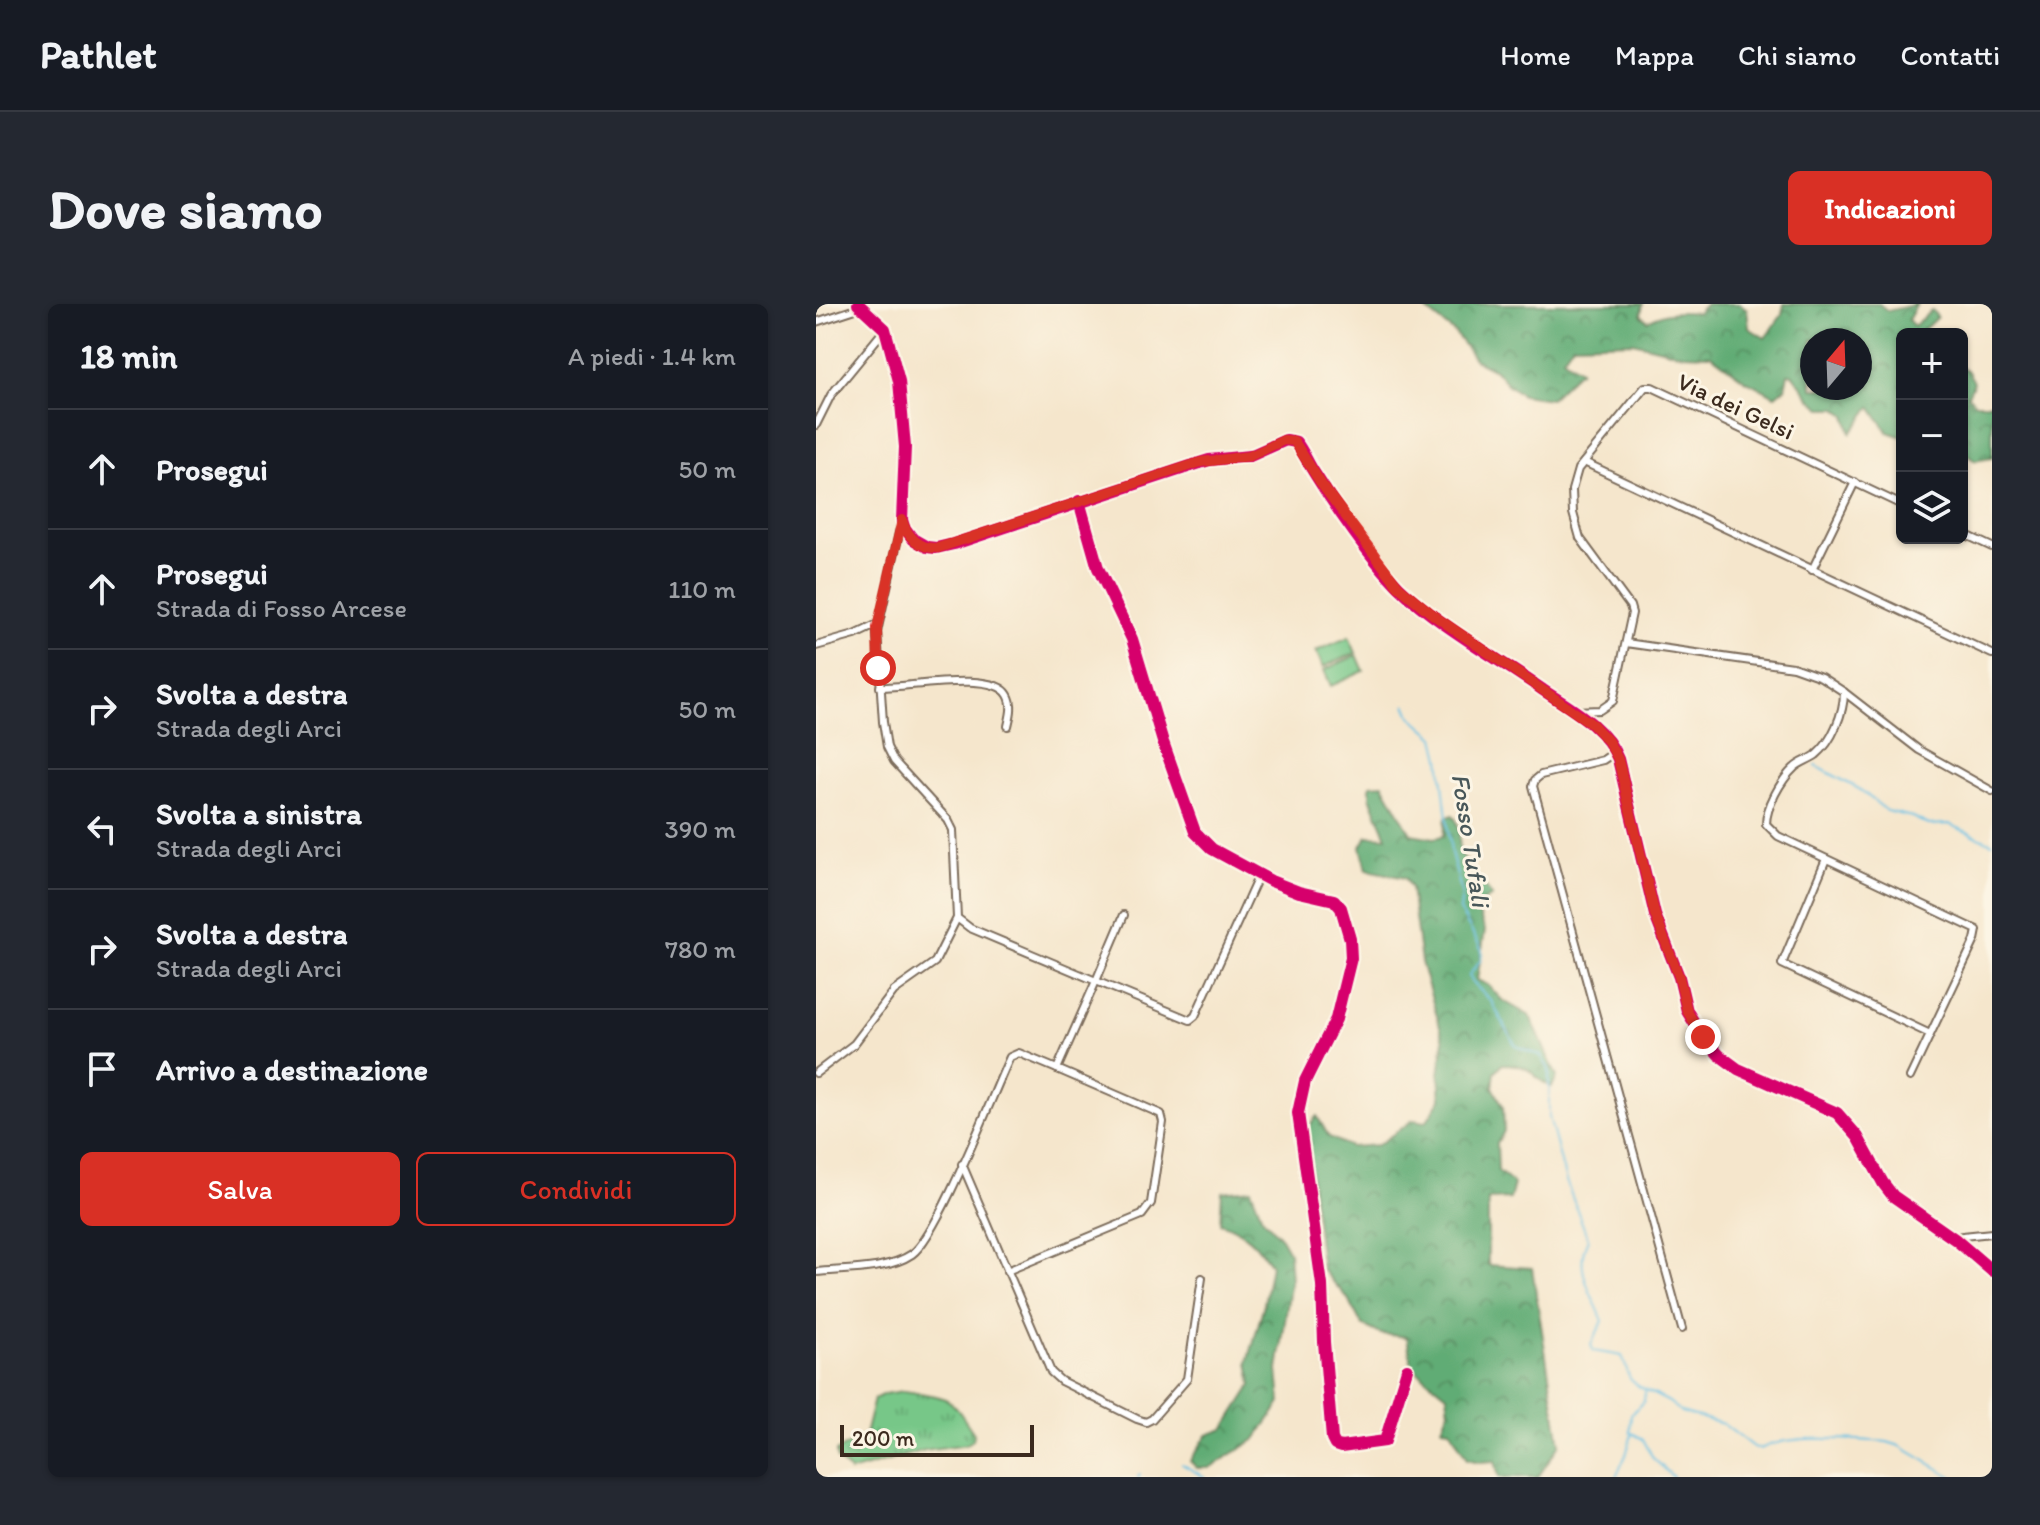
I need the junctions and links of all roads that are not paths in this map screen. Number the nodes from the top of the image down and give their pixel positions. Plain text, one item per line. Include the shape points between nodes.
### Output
1 (860, 306) edge
2 (816, 322) edge
3 (885, 329) junction
4 (816, 425) edge
5 (1584, 462) junction
6 (1855, 482) junction
7 (1079, 501) junction
8 (1896, 502) edge
9 (902, 520) junction
10 (1968, 536) edge
11 (1992, 547) edge
12 (1812, 570) junction
13 (878, 624) junction
14 (1626, 643) junction
15 (816, 646) edge
16 (1992, 654) edge
17 (880, 687) junction
18 (1844, 692) junction
19 (1575, 711) junction
20 (1008, 726) dead end
21 (1615, 752) junction
22 (1992, 791) edge
23 (1826, 859) junction
24 (1259, 875) junction
25 (1124, 915) dead end
26 (957, 918) junction
27 (1096, 981) junction
28 (1930, 1034) junction
29 (1057, 1069) junction
30 (816, 1073) edge
31 (1910, 1077) dead end
32 (962, 1164) junction
33 (1992, 1233) edge
34 (1953, 1237) junction
35 (1007, 1271) junction
36 (1992, 1271) edge
37 (816, 1272) edge
38 (1202, 1278) dead end
39 (1682, 1329) dead end
40 (1407, 1369) dead end

1 - 2 street
1 - 3 street
3 - 4 street via 831,395
3 - 9 street via 901,396
5 - 6 street, Via dei Gelsi via 1642,389 1650,386
5 - 12 street
5 - 14 street, Via dei Gelsi via 1573,482 1575,523 1585,547 1630,606
6 - 8 street, Via dei Gelsi
6 - 12 street
7 - 9 street via 936,548 911,537
7 - 19 street via 1292,440 1399,587
7 - 24 street via 1096,564 1132,639 1192,827 1207,846
9 - 13 street
10 - 11 street
12 - 16 street
13 - 15 street
13 - 17 street
14 - 18 street via 1793,667
14 - 19 street, Via dei Gelsi via 1611,703 1600,710
17 - 20 street via 995,685 1010,700
17 - 26 street via 890,755 953,830
18 - 22 street via 1919,750
18 - 23 street via 1843,708 1825,744 1788,774 1765,822 1776,835
19 - 21 street
21 - 34 street via 1655,915 1687,1011 1703,1037 1738,1069 1837,1113 1857,1134 1891,1193
21 - 39 street via 1603,760 1541,775 1533,786
23 - 28 street via 1782,964
23 - 28 street via 1977,930
24 - 27 street via 1192,1019
24 - 40 street via 1293,891 1334,900 1352,947 1336,1019 1303,1084 1298,1113 1323,1292 1334,1444 1385,1441
25 - 27 street
26 - 27 street
26 - 30 street via 934,964 894,991 854,1044
27 - 29 street
28 - 31 street
29 - 32 street via 1012,1054
29 - 35 street via 1161,1114 1151,1203 1144,1214
32 - 35 street
32 - 37 street via 934,1224 912,1253 885,1263
33 - 34 street
34 - 36 street
35 - 38 street via 1054,1376 1146,1422 1187,1377

